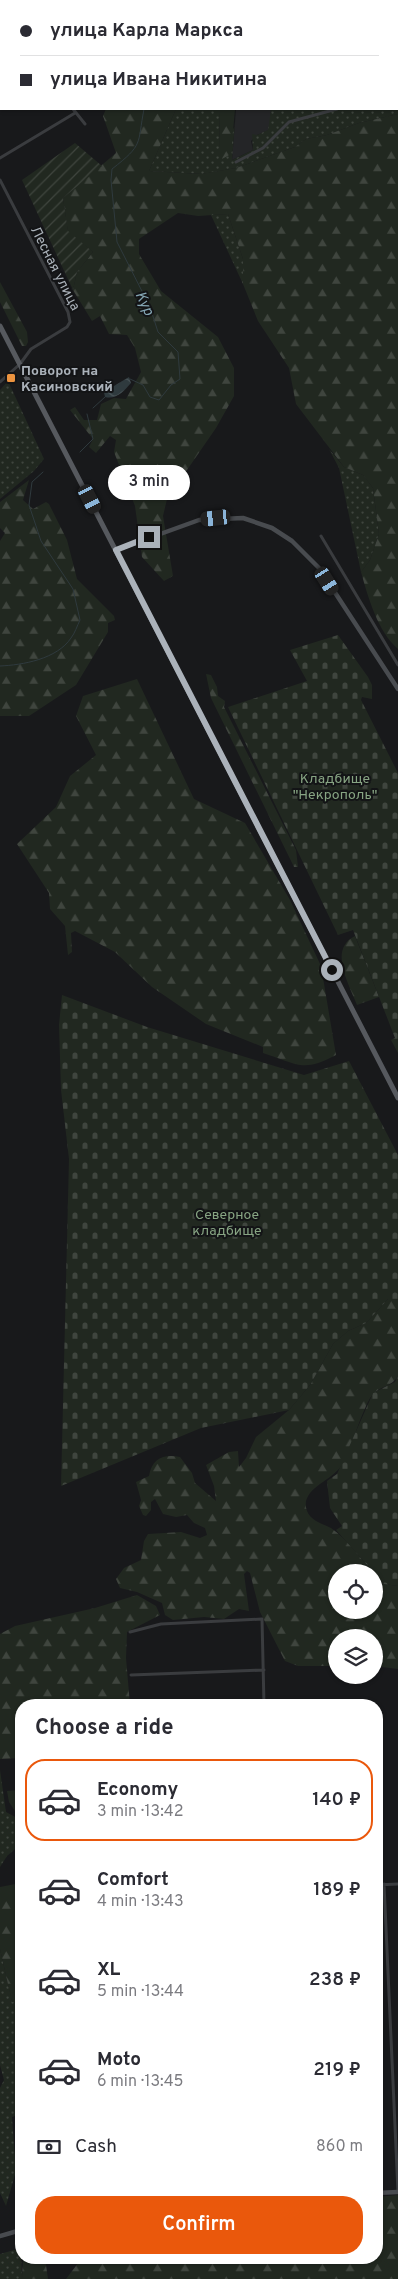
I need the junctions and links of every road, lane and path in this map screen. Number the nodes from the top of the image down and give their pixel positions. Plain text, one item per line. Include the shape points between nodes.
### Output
1 (74, 110) edge
2 (318, 110) edge
3 (333, 110) edge
4 (75, 113) junction
5 (318, 114) junction
6 (84, 124) dead end
7 (0, 158) edge
8 (236, 162) dead end
9 (0, 180) edge
10 (0, 326) edge
11 (20, 364) junction
12 (0, 382) edge
13 (321, 536) dead end
14 (116, 550) junction
15 (398, 666) edge
16 (398, 689) edge
17 (398, 1098) edge
18 (130, 1632) dead end
19 (264, 1670) junction
20 (132, 1675) dead end
21 (264, 1699) edge
22 (384, 1884) joint
23 (398, 1884) edge
24 (398, 2192) edge
25 (383, 2193) edge
26 (15, 2232) edge
27 (0, 2236) edge

1 - 4 street
2 - 5 street
3 - 5 street
4 - 6 street
4 - 7 street
5 - 8 street via 289,122 264,148
9 - 11 street, Лесная улица via 70,317 67,327 31,349
10 - 11 main road
11 - 12 street
11 - 14 main road
13 - 15 street
14 - 16 main road via 199,520 243,518 272,528 292,540 319,568
14 - 17 main road
18 - 19 street via 161,1624 262,1619
19 - 20 street
19 - 21 street
22 - 23 street
22 - 24 street
24 - 25 main road
26 - 27 main road

